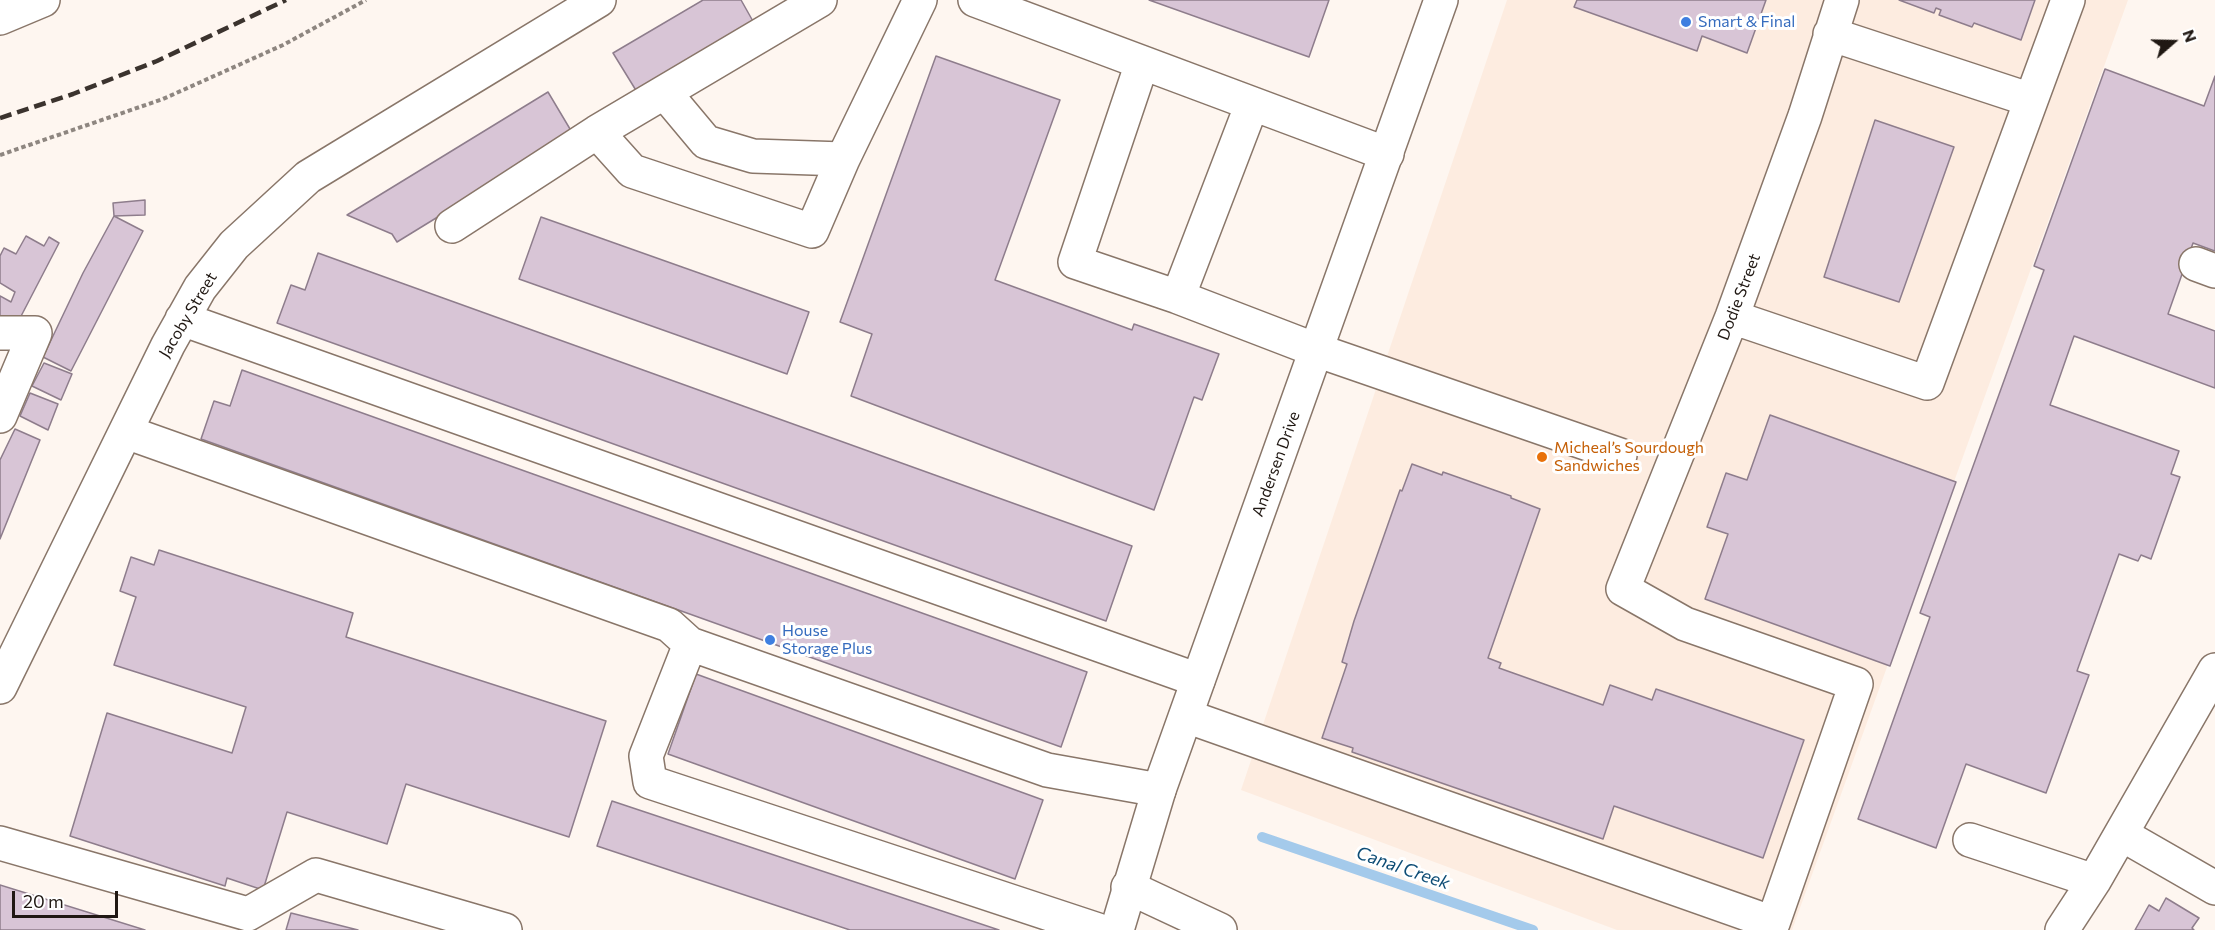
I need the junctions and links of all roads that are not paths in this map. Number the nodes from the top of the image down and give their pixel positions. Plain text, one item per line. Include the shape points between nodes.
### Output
1 (43, 0) edge
2 (599, 0) edge
3 (820, 0) edge
4 (920, 0) edge
5 (975, 0) edge
6 (1441, 0) edge
7 (1842, 0) edge
8 (2068, 0) edge
9 (0, 18) edge
10 (1830, 34) junction
11 (1142, 63) junction
12 (665, 93) junction
13 (2031, 100) junction
14 (1252, 104) junction
15 (597, 132) junction
16 (1386, 154) junction
17 (843, 159) junction
18 (452, 226) dead end
19 (1178, 297) junction
20 (1731, 317) junction
21 (182, 319) junction
22 (0, 333) edge
23 (1316, 350) junction
24 (0, 416) edge
25 (126, 432) junction
26 (1620, 455) dead end
27 (690, 644) junction
28 (2215, 670) edge
29 (1198, 680) junction
30 (0, 687) edge
31 (2204, 714) edge
32 (1186, 716) junction
33 (1160, 790) junction
34 (2121, 834) junction
35 (1970, 840) dead end
36 (0, 843) edge
37 (2094, 881) junction
38 (1128, 887) junction
39 (2215, 888) edge
40 (505, 930) edge
41 (1098, 930) edge
42 (1117, 930) edge
43 (1220, 930) edge
44 (2062, 930) edge

1 - 9 street
2 - 21 street, Jacoby Street via 308,177 234,244
3 - 12 street
4 - 17 street
5 - 11 street
6 - 16 street, Andersen Drive
7 - 10 street, Dodie Street
8 - 13 street
10 - 13 street
10 - 20 street, Dodie Street via 1805,116
11 - 14 street
11 - 19 street via 1075,262
12 - 15 street
12 - 17 street via 706,142 753,156
13 - 20 street via 1927,383
14 - 16 street
14 - 19 street
15 - 17 street via 632,171 812,231
15 - 18 street
16 - 23 street, Andersen Drive
19 - 23 street
20 - 32 street, Dodie Street via 1623,589 1685,624 1856,684 1773,923
21 - 25 street, Jacoby Street
21 - 29 street
22 - 24 street via 35,333
23 - 26 street
23 - 29 street, Andersen Drive
25 - 27 street via 669,625
25 - 30 street, Jacoby Street
27 - 33 street via 1047,770
27 - 41 street via 646,756 650,782
28 - 31 street
29 - 32 street, Andersen Drive
31 - 34 street via 2161,763
32 - 33 street, Andersen Drive
33 - 38 street, Andersen Drive
34 - 37 street
34 - 39 street
35 - 37 street
36 - 40 street via 248,914 316,875
37 - 44 street
38 - 42 street, Andersen Drive
38 - 43 street

